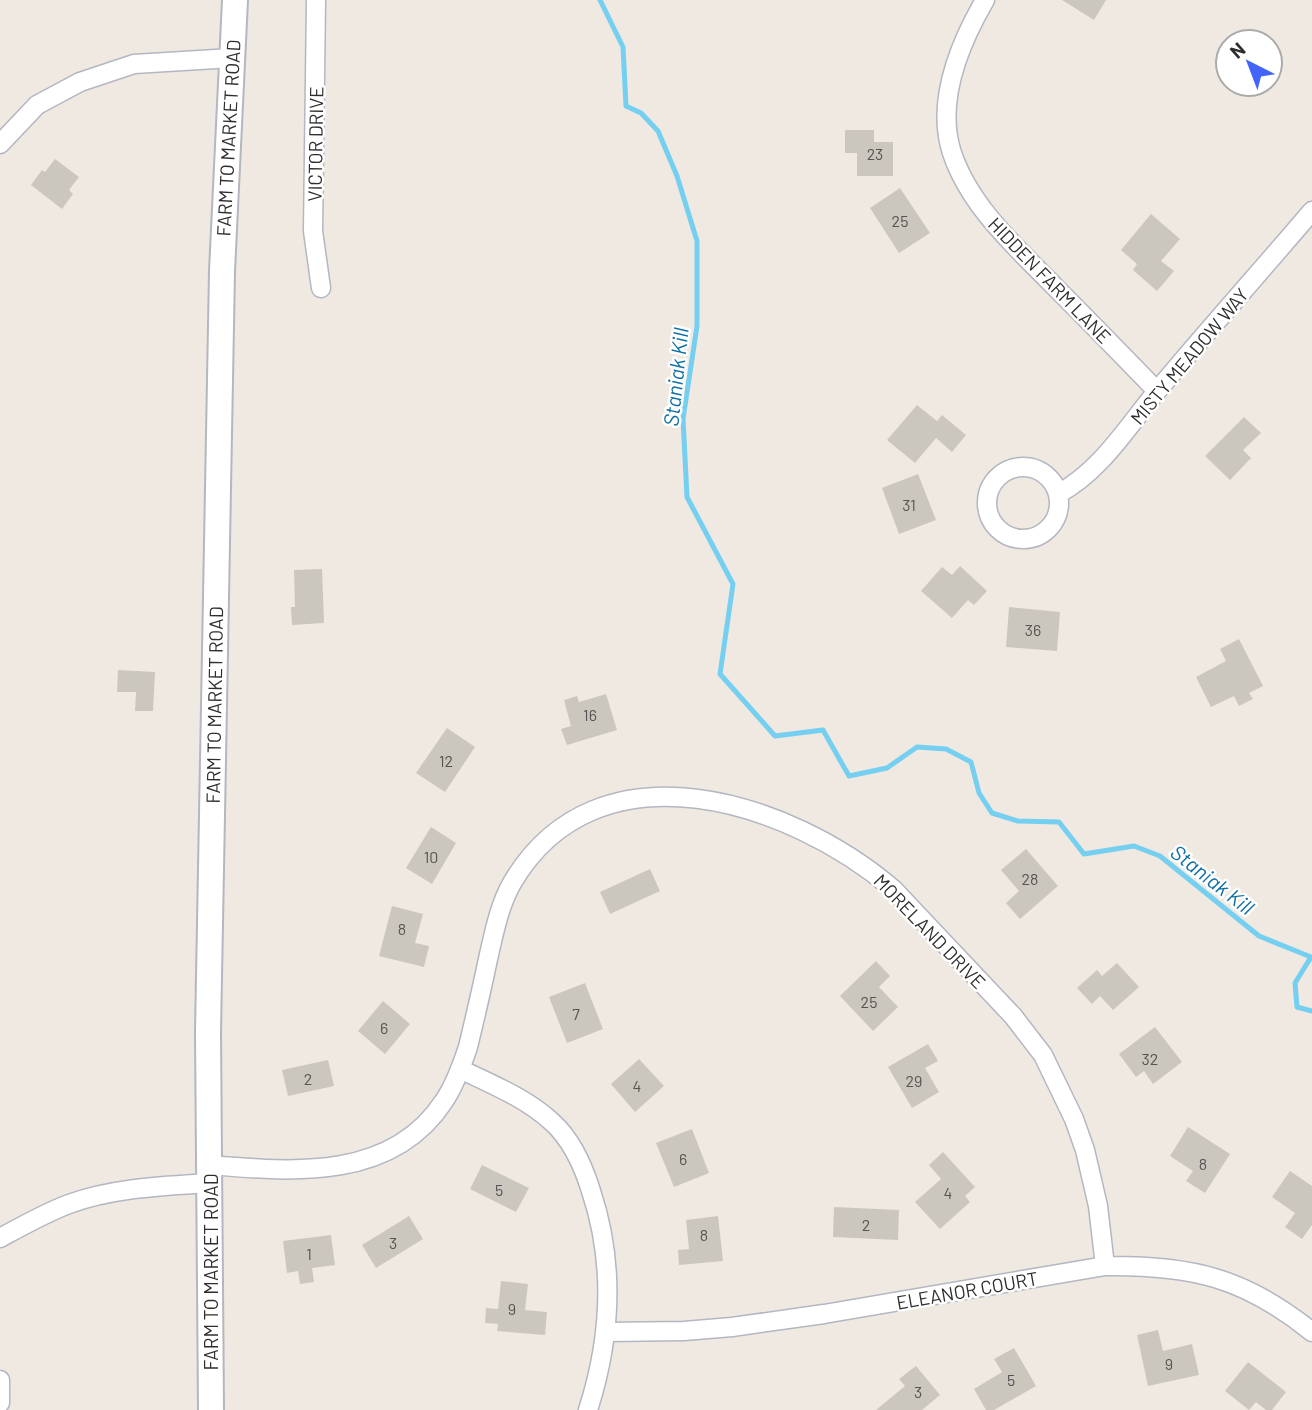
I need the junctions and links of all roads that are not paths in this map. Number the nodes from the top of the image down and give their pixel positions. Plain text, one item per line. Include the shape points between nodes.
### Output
1 (235, 0) edge
2 (316, 0) edge
3 (985, 0) edge
4 (232, 58) junction
5 (0, 144) edge
6 (1312, 211) edge
7 (321, 288) dead end
8 (1157, 391) junction
9 (1058, 494) junction
10 (460, 1069) junction
11 (209, 1174) junction
12 (0, 1238) edge
13 (1105, 1266) junction
14 (606, 1332) junction
15 (1312, 1332) edge
16 (0, 1380) edge
17 (0, 1403) edge
18 (211, 1410) edge
19 (588, 1410) edge

1 - 4 street, FARM TO MARKET ROAD
2 - 7 street, VICTOR DRIVE via 313,231
3 - 8 street, HIDDEN FARM LANE via 954,61 947,125 952,152 989,217
4 - 5 street via 135,64 80,82 37,106
4 - 11 street, FARM TO MARKET ROAD via 221,285
6 - 8 street, MISTY MEADOW WAY
8 - 9 street, MISTY MEADOW WAY via 1114,447 1086,476
9 - 9 street via 1045,474 1034,468 1010,469 991,485 987,496 990,520 997,530 1018,540 1041,535 1059,506
10 - 11 street, MORELAND DRIVE via 445,1100 411,1136 391,1149 338,1167
10 - 13 street, MORELAND DRIVE via 500,911 517,876 566,822 622,800 682,798 739,807 821,838 871,870 1031,1038 1059,1085 1085,1150
10 - 14 street via 532,1107 551,1121 576,1154 605,1240
11 - 12 street, MORELAND DRIVE via 69,1204
11 - 18 street, FARM TO MARKET ROAD
13 - 14 street, ELEANOR COURT via 745,1326
13 - 15 street, ELEANOR COURT via 1148,1265 1226,1280 1267,1300
14 - 19 street
16 - 17 street

